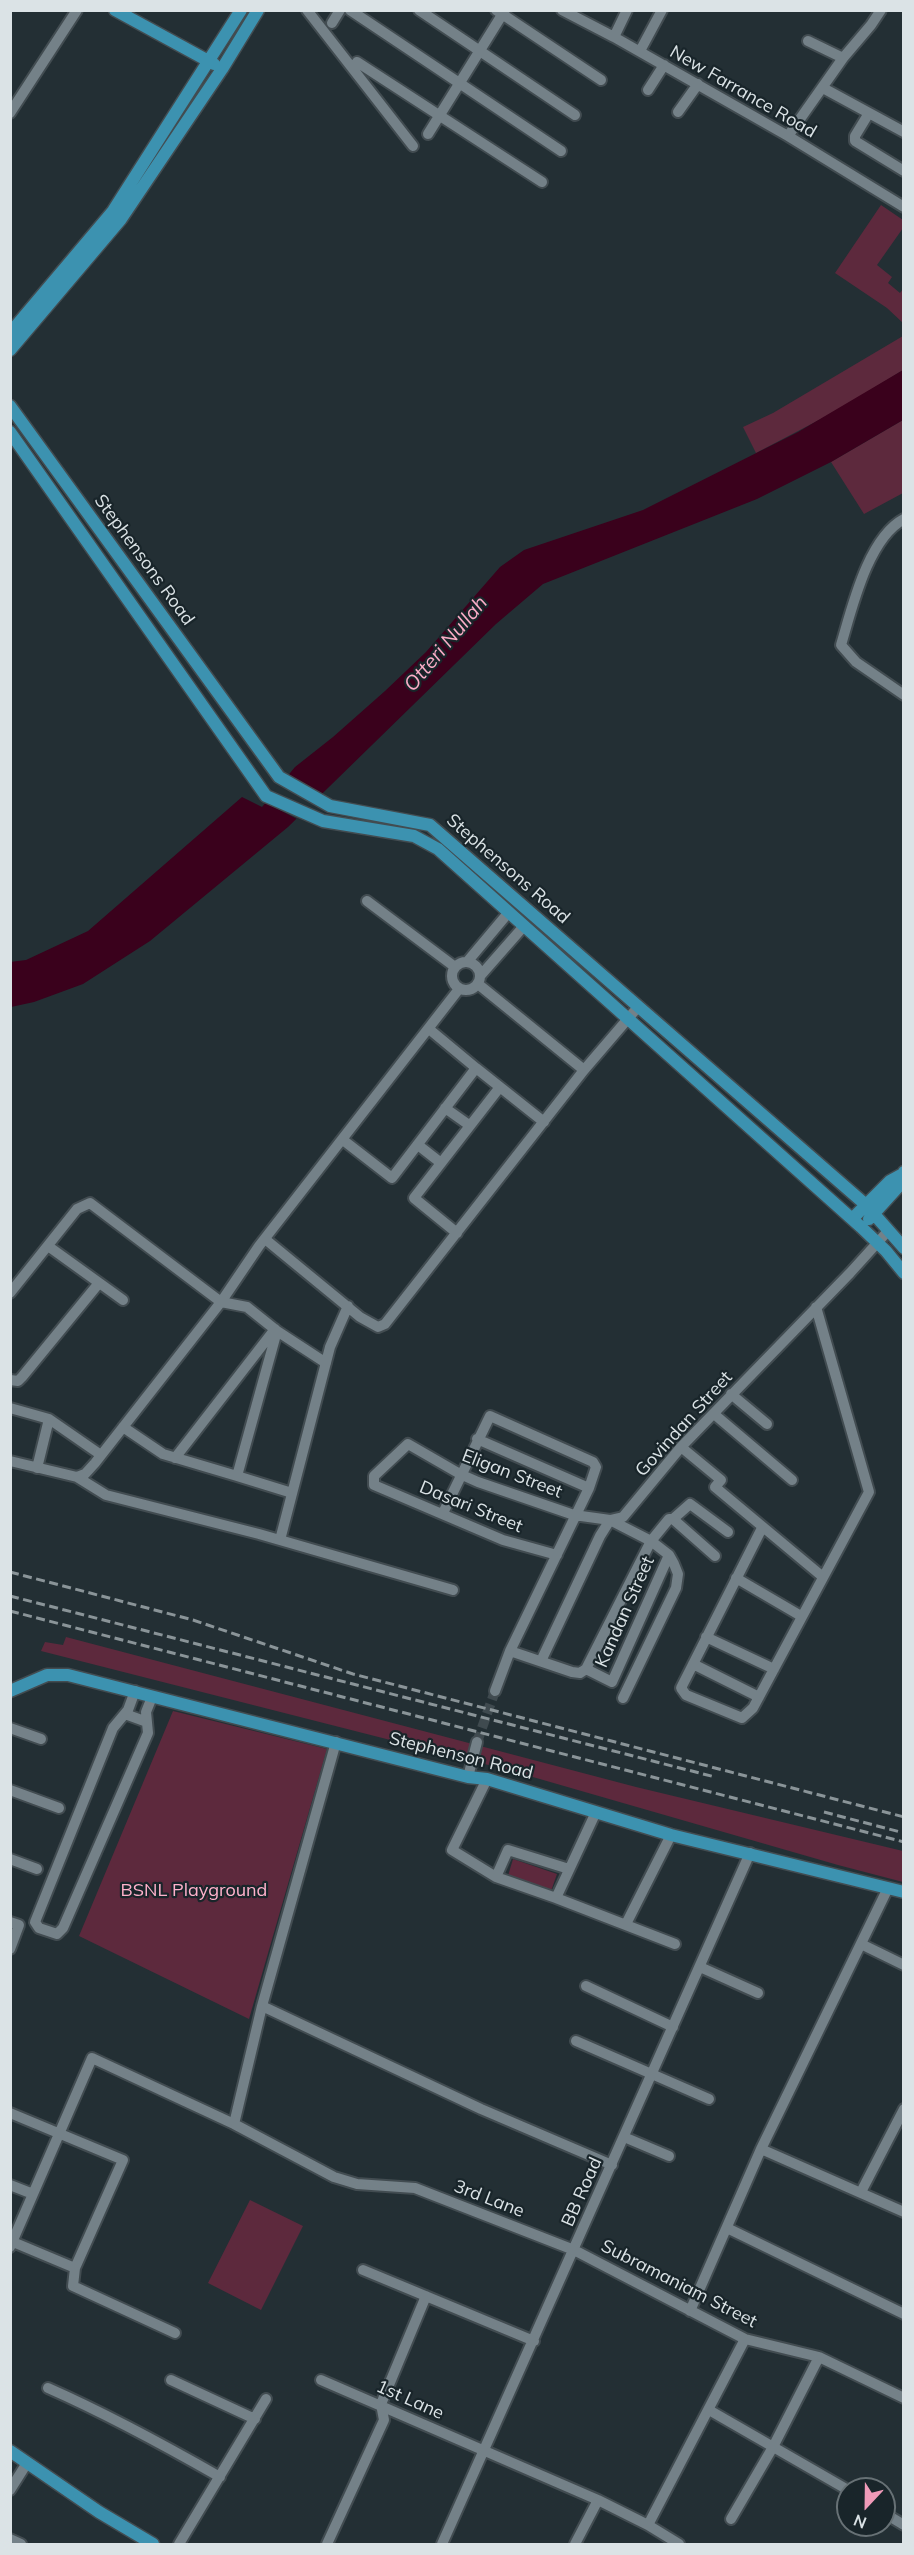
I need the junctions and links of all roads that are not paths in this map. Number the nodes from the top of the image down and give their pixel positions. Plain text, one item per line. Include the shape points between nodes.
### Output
1 (77, 10) edge
2 (115, 10) edge
3 (241, 10) edge
4 (258, 10) edge
5 (307, 10) edge
6 (340, 10) edge
7 (350, 10) edge
8 (419, 10) edge
9 (562, 10) edge
10 (627, 10) edge
11 (662, 10) edge
12 (881, 10) edge
13 (501, 12) edge
14 (332, 23) dead end
15 (614, 36) junction
16 (808, 40) dead end
17 (480, 51) junction
18 (640, 51) junction
19 (843, 58) junction
20 (208, 60) junction
21 (357, 62) dead end
22 (664, 65) junction
23 (222, 69) junction
24 (601, 80) dead end
25 (460, 83) junction
26 (698, 84) junction
27 (823, 88) junction
28 (648, 90) dead end
29 (678, 112) dead end
30 (10, 113) edge
31 (869, 113) junction
32 (575, 115) dead end
33 (440, 116) junction
34 (903, 132) edge
35 (428, 134) dead end
36 (788, 136) junction
37 (413, 146) dead end
38 (561, 151) dead end
39 (903, 171) edge
40 (542, 182) dead end
41 (903, 207) edge
42 (10, 333) edge
43 (10, 350) edge
44 (10, 406) edge
45 (10, 432) edge
46 (903, 519) edge
47 (903, 695) edge
48 (367, 901) dead end
49 (509, 912) junction
50 (524, 926) junction
51 (467, 962) junction
52 (455, 967) junction
53 (480, 980) junction
54 (459, 989) junction
55 (638, 1007) junction
56 (627, 1018) junction
57 (429, 1029) junction
58 (477, 1068) junction
59 (584, 1070) junction
60 (500, 1087) junction
61 (445, 1108) junction
62 (544, 1122) junction
63 (469, 1125) junction
64 (343, 1140) junction
65 (418, 1145) junction
66 (441, 1162) junction
67 (902, 1173) edge
68 (870, 1210) junction
69 (857, 1223) junction
70 (888, 1231) junction
71 (458, 1233) junction
72 (265, 1239) junction
73 (877, 1242) junction
74 (48, 1246) junction
75 (903, 1248) edge
76 (903, 1273) edge
77 (99, 1283) junction
78 (10, 1293) edge
79 (123, 1300) dead end
80 (221, 1302) junction
81 (348, 1306) junction
82 (816, 1307) junction
83 (276, 1330) junction
84 (326, 1363) junction
85 (10, 1380) edge
86 (731, 1394) junction
87 (10, 1408) edge
88 (714, 1414) junction
89 (49, 1419) junction
90 (767, 1424) dead end
91 (123, 1427) junction
92 (477, 1439) junction
93 (681, 1447) junction
94 (101, 1455) junction
95 (175, 1458) junction
96 (10, 1461) edge
97 (37, 1468) junction
98 (460, 1474) junction
99 (237, 1476) junction
100 (77, 1477) junction
101 (792, 1480) dead end
102 (374, 1485) joint
103 (589, 1488) junction
104 (292, 1493) junction
105 (443, 1513) junction
106 (574, 1515) junction
107 (673, 1519) junction
108 (610, 1520) junction
109 (762, 1528) junction
110 (728, 1532) dead end
111 (280, 1540) junction
112 (651, 1541) junction
113 (557, 1555) junction
114 (669, 1556) junction
115 (715, 1556) dead end
116 (823, 1577) junction
117 (736, 1578) junction
118 (453, 1590) dead end
119 (801, 1616) junction
120 (706, 1637) junction
121 (510, 1651) junction
122 (541, 1661) junction
123 (693, 1664) junction
124 (586, 1669) junction
125 (774, 1669) junction
126 (10, 1691) edge
127 (495, 1691) tunnel mouth
128 (133, 1697) junction
129 (759, 1697) junction
130 (623, 1698) dead end
131 (149, 1702) junction
132 (124, 1714) junction
133 (147, 1722) junction
134 (10, 1728) edge
135 (41, 1739) dead end
136 (336, 1742) junction
137 (477, 1742) tunnel mouth
138 (468, 1777) junction
139 (488, 1779) junction
140 (10, 1790) edge
141 (59, 1808) dead end
142 (596, 1812) junction
143 (671, 1835) junction
144 (750, 1853) junction
145 (10, 1859) edge
146 (38, 1869) dead end
147 (569, 1869) junction
148 (496, 1877) junction
149 (888, 1888) junction
150 (903, 1892) edge
151 (556, 1898) junction
152 (10, 1922) edge
153 (626, 1924) junction
154 (675, 1944) dead end
155 (861, 1944) junction
156 (10, 1949) edge
157 (903, 1965) edge
158 (700, 1967) junction
159 (586, 1986) dead end
160 (758, 1993) dead end
161 (262, 2006) junction
162 (673, 2027) junction
163 (576, 2041) dead end
164 (652, 2074) junction
165 (709, 2099) dead end
166 (903, 2109) edge
167 (10, 2113) edge
168 (234, 2124) junction
169 (60, 2134) junction
170 (624, 2137) junction
171 (761, 2149) junction
172 (669, 2156) dead end
173 (612, 2164) junction
174 (10, 2185) edge
175 (861, 2192) junction
176 (33, 2194) junction
177 (903, 2212) edge
178 (727, 2228) junction
179 (12, 2244) edge
180 (574, 2250) junction
181 (75, 2268) junction
182 (363, 2270) dead end
183 (426, 2296) junction
184 (690, 2311) junction
185 (903, 2314) edge
186 (175, 2333) dead end
187 (745, 2339) junction
188 (534, 2341) junction
189 (819, 2357) junction
190 (171, 2380) dead end
191 (321, 2380) dead end
192 (48, 2388) dead end
193 (903, 2398) edge
194 (266, 2399) dead end
195 (381, 2404) junction
196 (709, 2410) junction
197 (255, 2419) junction
198 (773, 2447) junction
199 (10, 2451) edge
200 (485, 2452) junction
201 (27, 2463) junction
202 (220, 2477) junction
203 (836, 2483) edge
204 (10, 2490) edge
205 (598, 2500) junction
206 (731, 2519) dead end
207 (648, 2525) junction
208 (10, 2539) edge
209 (21, 2544) edge
210 (153, 2544) edge
211 (179, 2544) edge
212 (327, 2544) edge
213 (442, 2544) edge
214 (575, 2544) edge
215 (679, 2544) edge

1 - 30 street
2 - 20 main road
3 - 20 main road
4 - 23 main road
5 - 37 street
6 - 14 street
7 - 25 street
8 - 17 street
9 - 15 street, New Farrance Road
10 - 15 street
11 - 18 street
12 - 19 street
13 - 17 street
13 - 24 street
15 - 18 street, New Farrance Road
16 - 19 street
17 - 25 street
17 - 32 street
18 - 22 street, New Farrance Road
19 - 27 street
20 - 23 main road
20 - 42 main road via 113,211
21 - 33 street
22 - 26 street, New Farrance Road
22 - 28 street
23 - 43 main road via 121,219
25 - 33 street
25 - 38 street
26 - 29 street
26 - 36 street, New Farrance Road
27 - 31 street
27 - 36 street
31 - 34 street
31 - 39 street via 855,141
33 - 35 street
33 - 40 street
36 - 41 street, New Farrance Road
44 - 55 main road, Stephensons Road via 279,777 330,806 430,825
45 - 49 main road, Stephensons Road via 266,796 323,821 414,836 438,849
46 - 47 street via 886,531 860,580 842,645 856,662
48 - 52 street
49 - 50 main road, Stephensons Road
49 - 51 street
50 - 53 street
50 - 56 main road, Stephensons Road
51 - 52 street
51 - 53 street via 473,964
52 - 54 street via 452,979
53 - 54 street via 470,990
53 - 59 street
54 - 57 street
55 - 56 street
55 - 68 main road, Stephensons Road
56 - 59 street
56 - 69 main road, Stephensons Road
57 - 58 street
57 - 64 street
58 - 60 street
58 - 61 street
59 - 62 street
60 - 62 street
60 - 63 street
61 - 63 street
61 - 65 street
62 - 71 street
63 - 66 street
64 - 65 street via 392,1178
64 - 72 street
65 - 66 street
66 - 71 street via 414,1198
67 - 68 main road via 898,1186
68 - 69 main road
68 - 70 main road, Stephensons Road
69 - 73 main road, Stephensons Road
70 - 73 street, Govindan Street
70 - 75 main road, Stephensons Road
71 - 81 street via 385,1324 378,1327
72 - 80 street
72 - 81 street
73 - 76 main road, Stephensons Road
73 - 82 street, Govindan Street
74 - 77 street
74 - 78 street
74 - 80 street via 77,1209 90,1203
77 - 79 street
77 - 85 street via 22,1377
80 - 83 street via 247,1307
80 - 91 street
81 - 84 street
82 - 86 street, Govindan Street
82 - 116 street via 869,1492
83 - 84 street
83 - 95 street
83 - 99 street
84 - 104 street
86 - 88 street, Govindan Street
86 - 90 street
87 - 89 street
88 - 93 street, Govindan Street
88 - 101 street
89 - 94 street
89 - 97 street
91 - 94 street
91 - 95 street
92 - 98 street
92 - 103 street
92 - 103 street via 490,1416 593,1462 596,1471
93 - 108 street, Govindan Street via 623,1517
93 - 109 street via 720,1480 715,1487
94 - 100 street via 88,1471
95 - 99 street
96 - 97 street
97 - 100 street
98 - 102 street, Eligan Street via 408,1444 374,1476
98 - 105 street
98 - 106 street, Eligan Street
99 - 104 street
100 - 111 street via 106,1495
102 - 105 street, Dasari Street
103 - 106 street
104 - 111 street
105 - 113 street, Dasari Street via 502,1540
106 - 108 street, Eligan Street
106 - 113 street
107 - 110 street via 690,1504
107 - 112 street
107 - 115 street
108 - 112 street, Eligan Street
108 - 122 street, Govindan Street
109 - 116 street
109 - 117 street
111 - 118 street
112 - 114 street, Eligan Street
112 - 124 street
113 - 121 street
114 - 124 street, Kandan Street via 612,1682
114 - 130 street via 678,1574 676,1588
116 - 119 street
117 - 119 street
117 - 120 street
119 - 125 street
120 - 123 street
120 - 125 street
121 - 122 street
121 - 127 street
122 - 124 street via 572,1672
123 - 129 street
123 - 129 street via 681,1688 686,1695 742,1718
125 - 129 street
126 - 128 main road, Stephenson Road via 47,1675 68,1675
128 - 131 main road, Stephenson Road
128 - 132 street
131 - 133 street
131 - 136 main road, Stephenson Road
132 - 133 street
132 - 133 street via 113,1728 35,1922 39,1928 57,1934 63,1929 148,1732
134 - 135 street
136 - 138 main road, Stephenson Road
136 - 161 street
137 - 138 street
138 - 139 main road, Stephenson Road
139 - 142 main road, Stephenson Road
139 - 148 street via 452,1850
140 - 141 street
142 - 143 main road, Stephenson Road
142 - 147 street
143 - 144 main road, Stephenson Road
143 - 153 street
144 - 149 main road, Stephenson Road
144 - 158 street, BB Road
145 - 146 street
147 - 148 street via 508,1850
147 - 151 street
148 - 151 street
149 - 150 main road, Stephenson Road
149 - 155 street
151 - 153 street
152 - 156 street via 19,1926
153 - 154 street
155 - 157 street
155 - 171 street
158 - 160 street
158 - 162 street, BB Road
159 - 162 street
161 - 168 street
161 - 173 street via 481,2109
162 - 164 street, BB Road
163 - 164 street
164 - 165 street
164 - 170 street, BB Road
166 - 175 street
167 - 169 street
168 - 169 street, 3rd Lane via 92,2058
168 - 180 street, 3rd Lane via 334,2177 357,2184 415,2188
169 - 176 street
169 - 181 street via 123,2160
170 - 172 street
170 - 173 street, BB Road
171 - 175 street
171 - 178 street
173 - 180 street, BB Road
174 - 176 street
175 - 177 street
176 - 179 street
178 - 184 street
178 - 185 street
179 - 181 street
180 - 184 street, Subramaniam Street
180 - 188 street, BB Road
181 - 186 street via 73,2286
182 - 183 street
183 - 188 street
183 - 195 street
184 - 187 street, Subramaniam Street
187 - 189 street, Subramaniam Street
187 - 196 street
188 - 200 street, BB Road
189 - 193 street, Subramaniam Street
189 - 198 street
190 - 197 street
191 - 195 street, 1st Lane
192 - 202 street via 86,2404
194 - 197 street
195 - 200 street, 1st Lane
195 - 212 street via 384,2420
196 - 198 street
196 - 207 street
197 - 202 street
198 - 203 street
198 - 206 street
199 - 201 main road
200 - 205 street, 1st Lane
200 - 213 street, BB Road
201 - 204 street
201 - 210 main road
202 - 211 street
205 - 207 street, 1st Lane
205 - 214 street
207 - 215 street, 1st Lane
208 - 209 street

